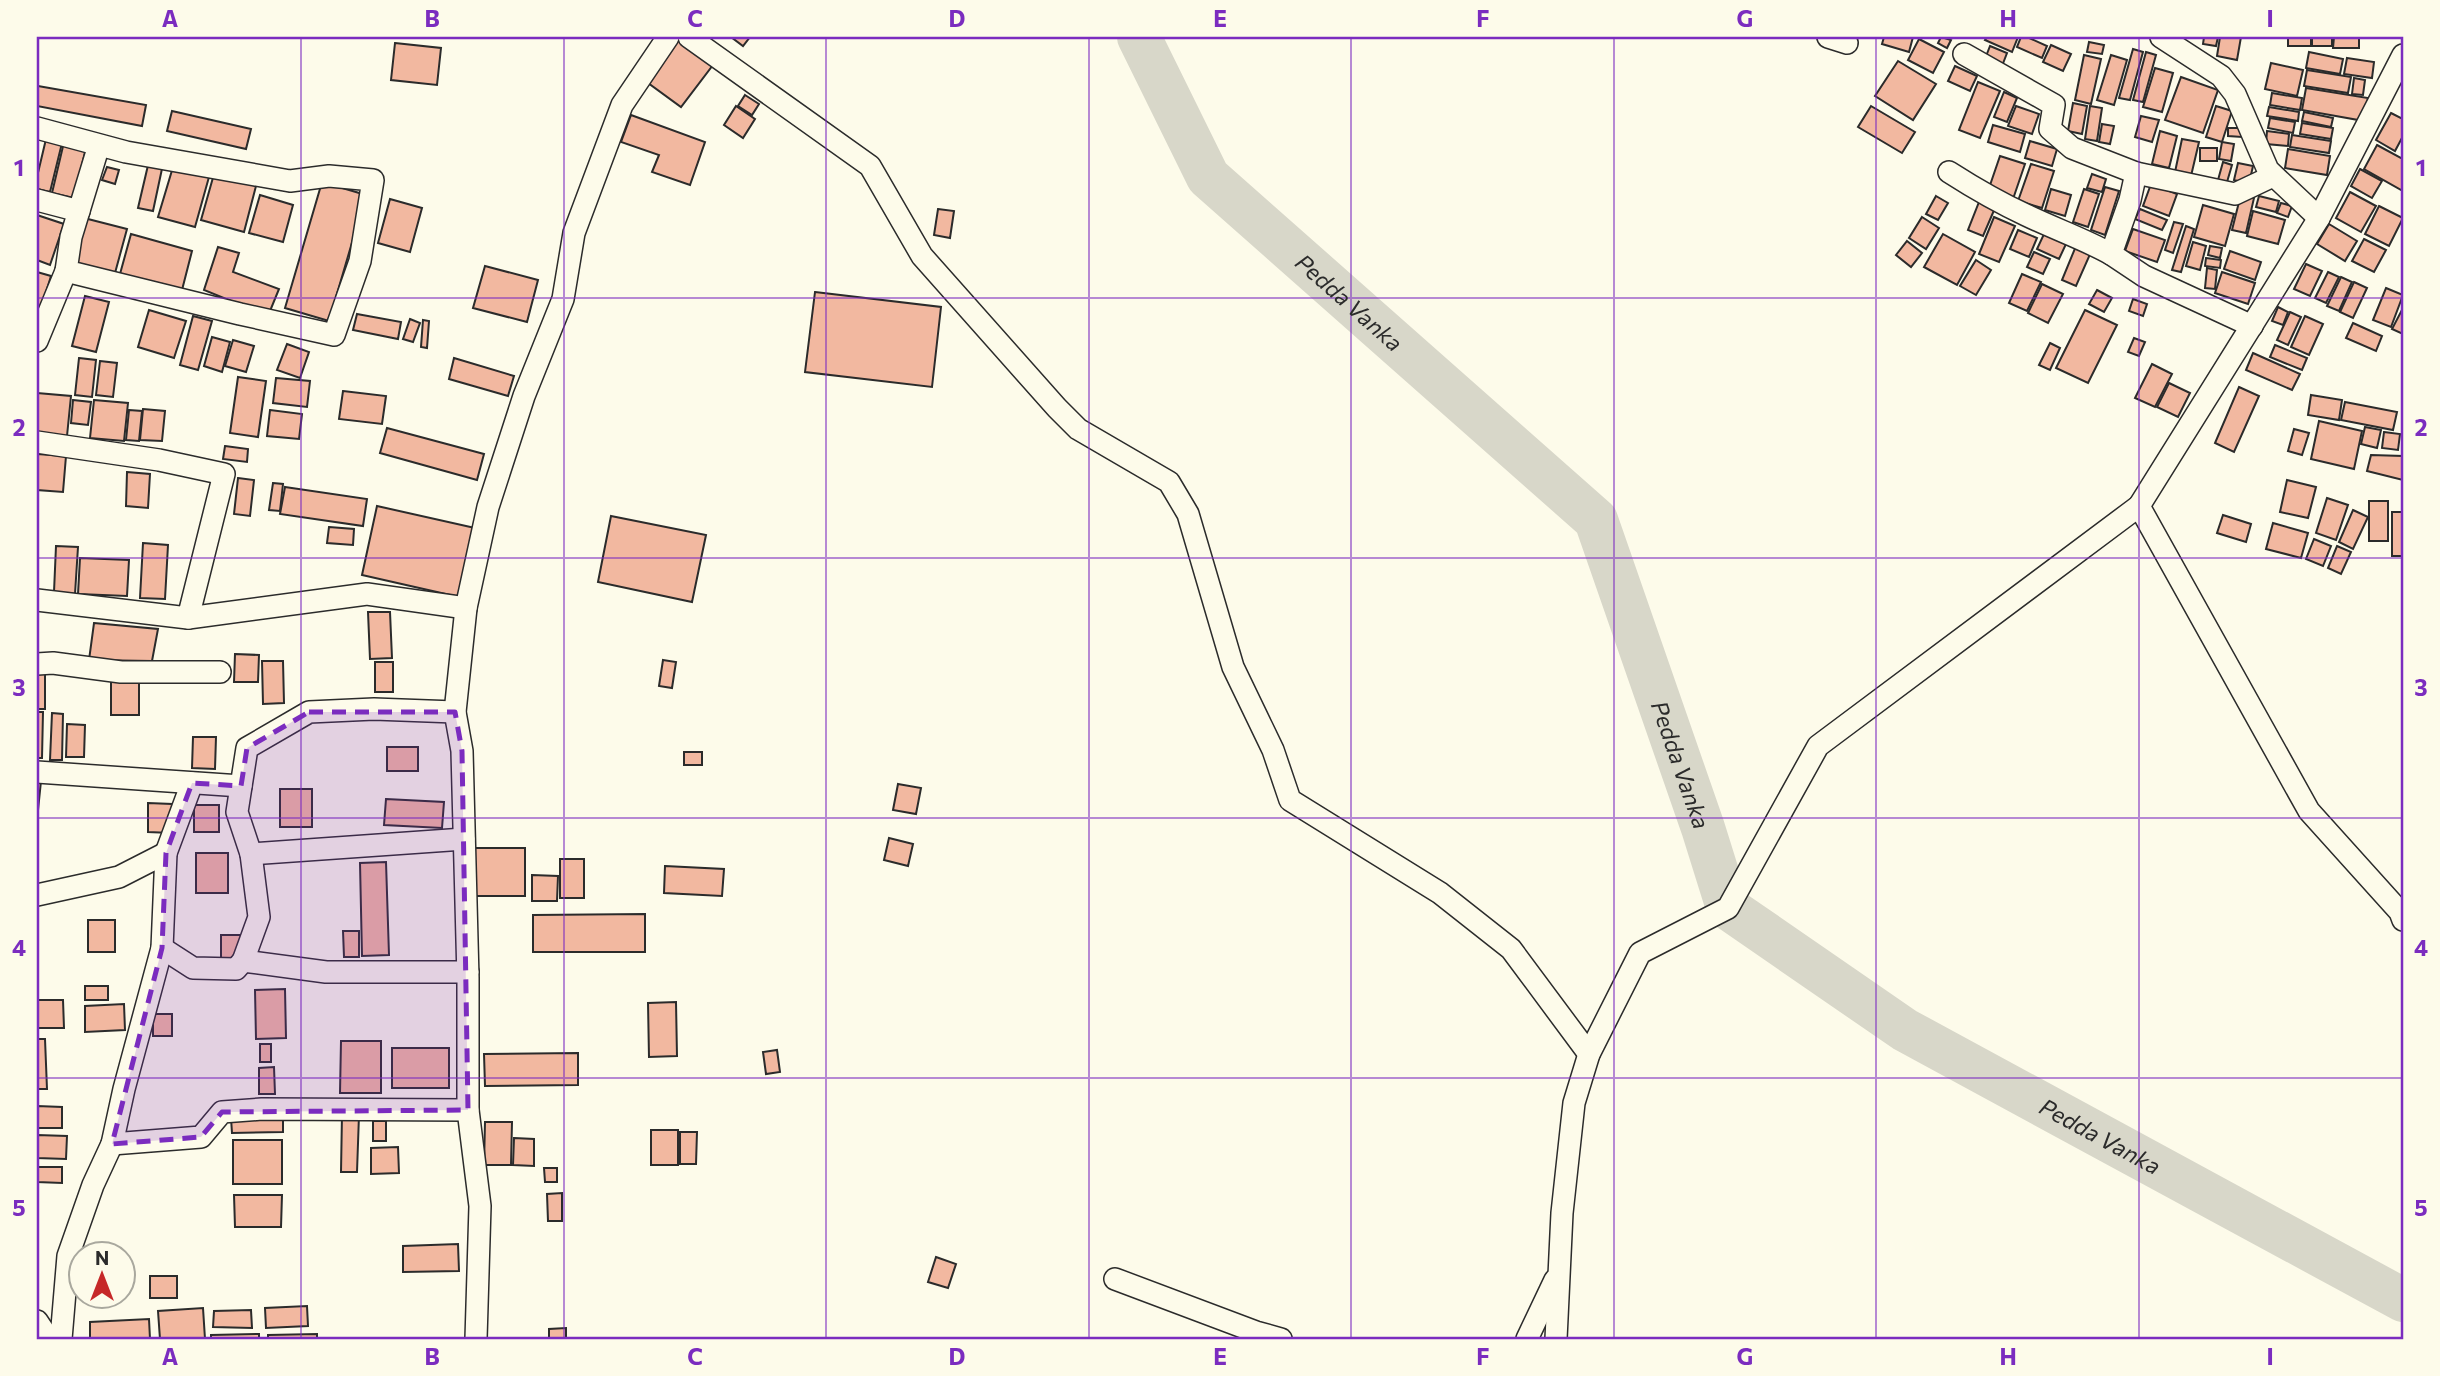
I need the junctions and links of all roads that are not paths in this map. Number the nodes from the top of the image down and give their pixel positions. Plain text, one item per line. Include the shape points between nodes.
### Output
1 (668, 37) edge
2 (689, 37) edge
3 (2161, 37) edge
4 (1964, 54) dead end
5 (2403, 55) edge
6 (37, 128) edge
7 (99, 145) junction
8 (1949, 172) dead end
9 (2136, 173) junction
10 (2273, 176) junction
11 (37, 200) edge
12 (79, 211) junction
13 (2319, 218) junction
14 (2111, 254) junction
15 (66, 271) junction
16 (2252, 326) junction
17 (37, 341) edge
18 (37, 442) edge
19 (2139, 506) junction
20 (37, 600) edge
21 (466, 608) junction
22 (188, 618) junction
23 (37, 664) edge
24 (220, 672) dead end
25 (455, 712) junction
26 (37, 772) edge
27 (192, 783) junction
28 (241, 786) junction
29 (464, 839) junction
30 (166, 853) junction
31 (251, 854) junction
32 (37, 895) edge
33 (2403, 920) edge
34 (162, 948) junction
35 (243, 961) junction
36 (468, 972) junction
37 (1589, 1054) junction
38 (468, 1110) junction
39 (112, 1144) junction
40 (1561, 1269) junction
41 (1115, 1279) dead end
42 (37, 1321) edge
43 (49, 1339) edge
44 (61, 1339) edge
45 (475, 1339) edge
46 (1281, 1339) edge
47 (1527, 1339) edge
48 (1556, 1339) edge

1 - 21 street via 621,105 573,233 564,299 524,396 488,507
2 - 37 street via 870,166 922,256 1057,408 1078,429 1169,482 1188,514 1233,667 1273,750 1290,800 1440,893 1510,949
3 - 10 street via 2221,76 2235,94
4 - 9 street via 2054,105 2050,129 2072,148
5 - 13 street
6 - 7 street
7 - 12 street
7 - 15 street via 290,181 329,176 373,180 360,261 334,335
8 - 14 street via 1995,200
9 - 10 street via 2235,194
9 - 14 street
10 - 13 street
11 - 12 street
12 - 15 street
13 - 16 street
14 - 16 street via 2144,276
15 - 17 street
16 - 19 street
18 - 22 street via 224,474
19 - 33 street via 2309,811
19 - 37 street via 1818,746 1728,908 1640,953
20 - 22 street
21 - 22 street via 367,594
21 - 25 street
23 - 24 street
25 - 28 street via 309,712 247,748
25 - 29 street via 462,751
26 - 27 street
27 - 28 street
27 - 30 street
28 - 31 street via 237,812
29 - 31 street
29 - 36 street
30 - 32 street via 119,877
30 - 34 street
31 - 35 street via 259,917
34 - 35 street via 193,968 236,969
34 - 39 street
35 - 36 street via 326,972
36 - 38 street
37 - 40 street via 1574,1103
38 - 39 street via 222,1112 201,1137
38 - 45 street via 480,1206
39 - 44 street via 68,1256
40 - 47 street
40 - 48 street
41 - 46 street
42 - 43 street

